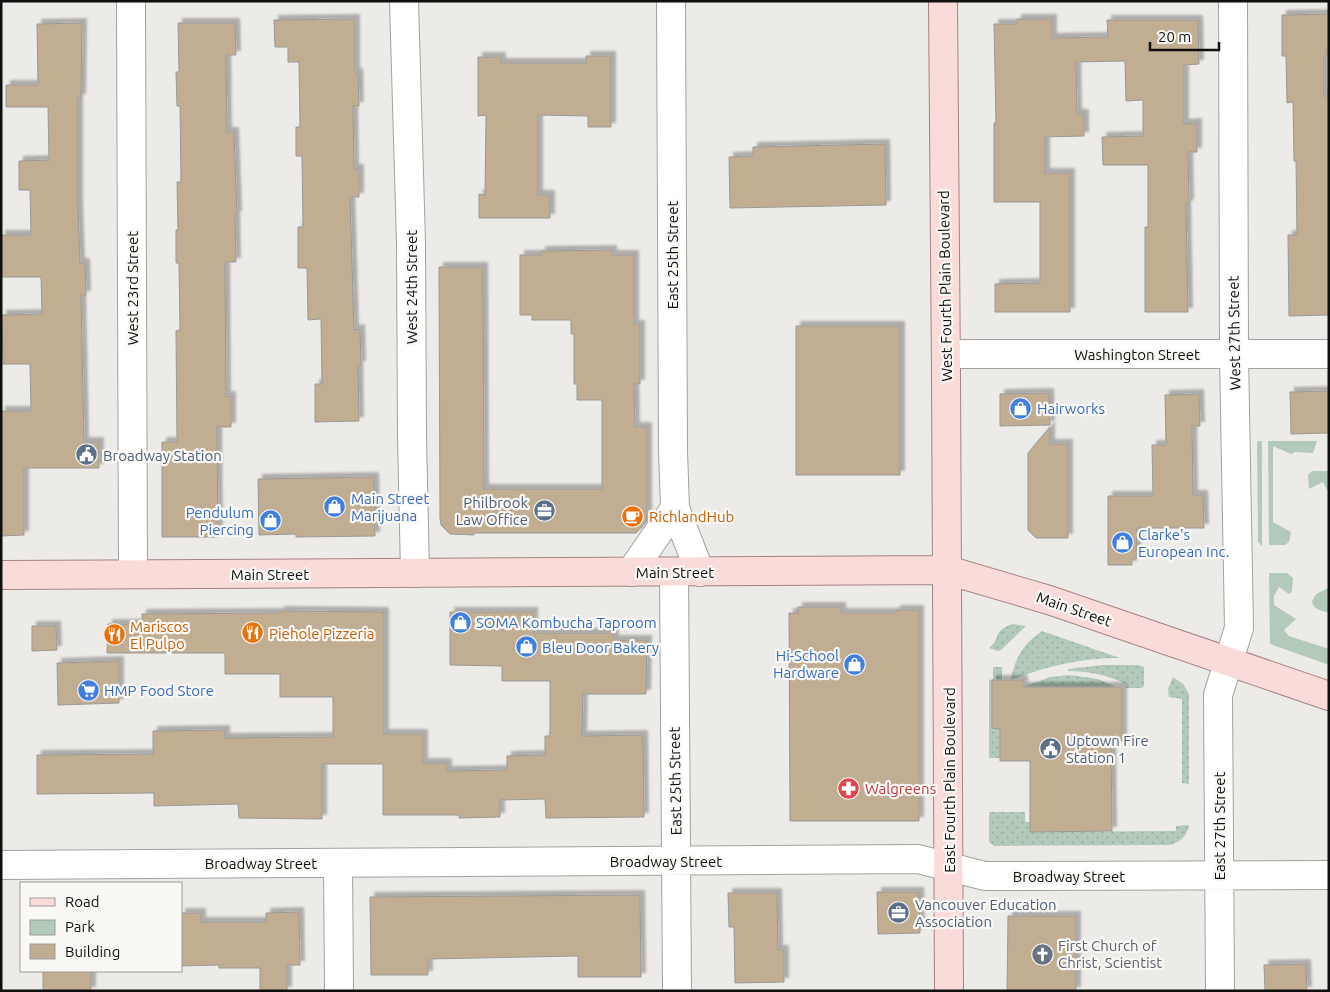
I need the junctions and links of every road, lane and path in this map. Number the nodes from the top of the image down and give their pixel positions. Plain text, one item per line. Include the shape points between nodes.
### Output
1 (131, 1) edge
2 (404, 1) edge
3 (671, 1) edge
4 (943, 1) edge
5 (1233, 1) edge
6 (946, 354) junction
7 (1234, 354) junction
8 (1329, 354) edge
9 (675, 508) junction
10 (948, 570) junction
11 (631, 572) junction
12 (687, 572) junction
13 (415, 573) junction
14 (133, 574) junction
15 (1, 575) edge
16 (1228, 662) junction
17 (1329, 696) edge
18 (676, 860) junction
19 (338, 863) junction
20 (1, 865) edge
21 (950, 866) junction
22 (1329, 875) edge
23 (1219, 876) junction
24 (339, 991) edge
25 (677, 991) edge
26 (949, 991) edge
27 (1220, 991) edge

1 - 14 street, West 23rd Street
2 - 13 street, West 24th Street
3 - 9 street, East 25th Street
4 - 6 main road, West Fourth Plain Boulevard
5 - 7 street, West 27th Street
6 - 7 street, Washington Street
6 - 10 main road, West Fourth Plain Boulevard
7 - 8 street, Washington Street
7 - 16 street, West 27th Street via 1239,628
9 - 11 street
9 - 12 street, East 25th Street
10 - 12 main road, Main Street
10 - 16 main road, Main Street via 1049,600
10 - 21 main road, East Fourth Plain Boulevard
11 - 12 main road, Main Street
11 - 13 main road, Main Street
12 - 18 street, East 25th Street
13 - 14 main road, Main Street
14 - 15 main road, Main Street
16 - 17 main road, Main Street
16 - 23 street, East 27th Street via 1218,695
18 - 19 street, Broadway Street
18 - 21 street, Broadway Street via 918,859
18 - 25 street, East 25th Street
19 - 20 street, Broadway Street
19 - 24 street
21 - 23 street, Broadway Street via 985,876
21 - 26 main road, East Fourth Plain Boulevard
22 - 23 street, Broadway Street
23 - 27 street, East 27th Street

